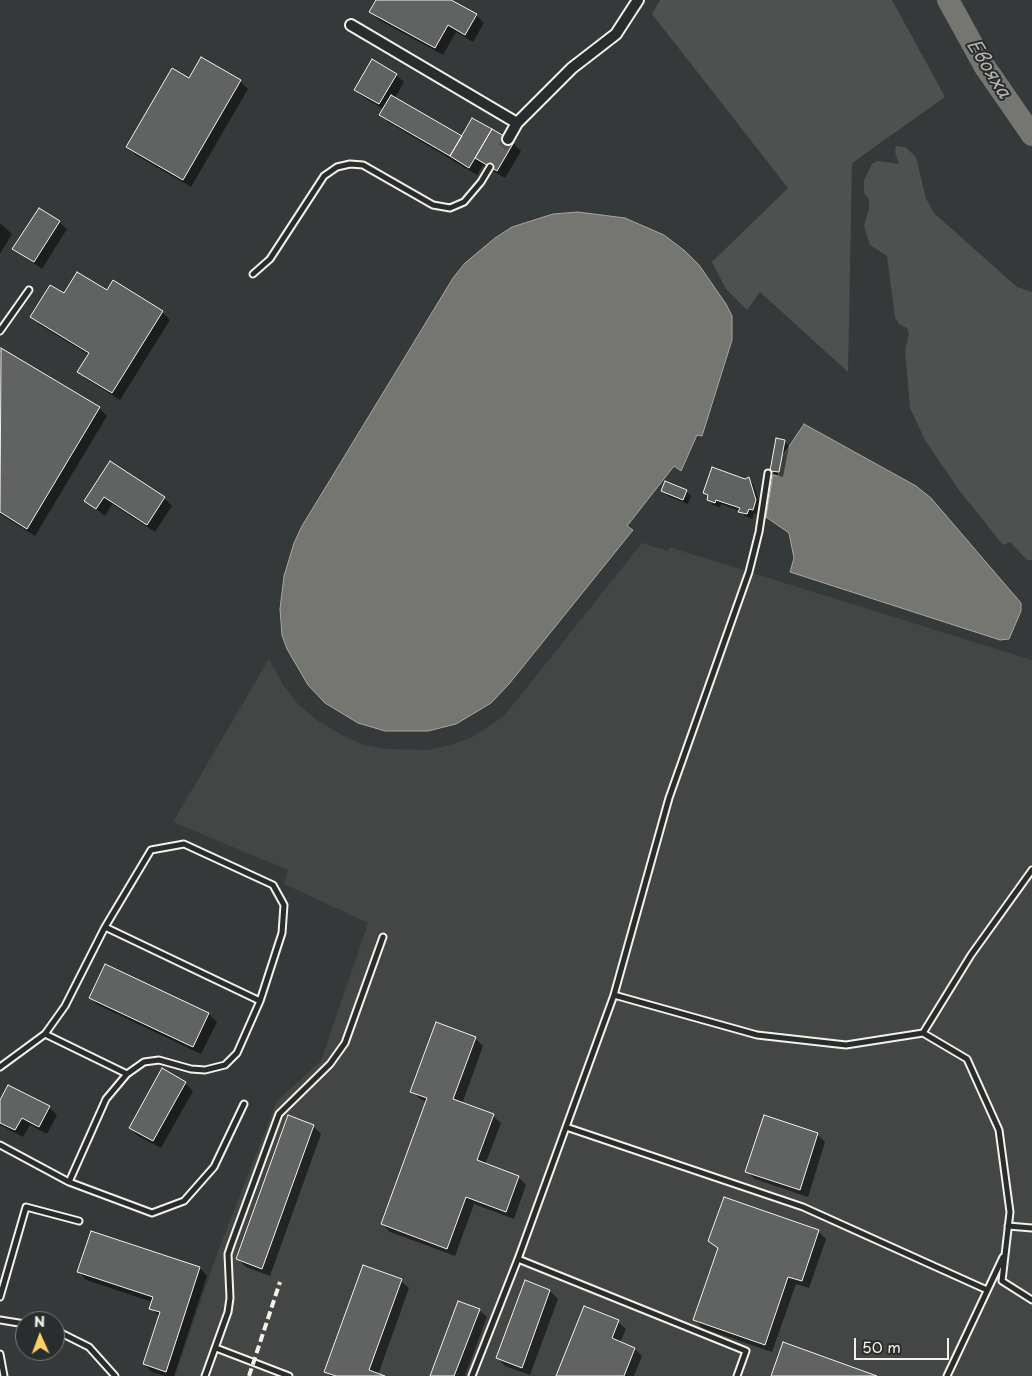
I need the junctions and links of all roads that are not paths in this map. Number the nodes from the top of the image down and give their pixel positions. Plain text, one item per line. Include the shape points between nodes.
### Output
1 (638, 0) edge
2 (351, 25) dead end
3 (517, 124) junction
4 (508, 139) tunnel mouth
5 (490, 167) dead end
6 (253, 274) dead end
7 (29, 290) dead end
8 (0, 331) edge
9 (768, 473) dead end
10 (1032, 870) edge
11 (105, 927) junction
12 (383, 937) dead end
13 (614, 996) junction
14 (260, 1001) junction
15 (923, 1033) junction
16 (45, 1034) junction
17 (0, 1067) edge
18 (127, 1074) junction
19 (244, 1104) dead end
20 (566, 1127) junction
21 (0, 1145) edge
22 (69, 1182) junction
23 (79, 1221) dead end
24 (1008, 1226) junction
25 (1032, 1228) edge
26 (1005, 1252) junction
27 (518, 1259) junction
28 (987, 1290) junction
29 (0, 1297) edge
30 (1032, 1300) edge
31 (0, 1320) edge
32 (15, 1322) edge
33 (65, 1335) edge
34 (216, 1348) junction
35 (0, 1354) edge
36 (4, 1376) edge
37 (115, 1376) edge
38 (205, 1376) edge
39 (289, 1376) edge
40 (472, 1376) edge
41 (737, 1376) edge
42 (947, 1376) edge

1 - 3 street via 616,34 572,68
2 - 3 street
3 - 4 street
5 - 6 lane via 464,202 450,208 433,205 363,165 336,167 324,176 270,259
7 - 8 lane
9 - 13 lane via 749,572 670,798
10 - 15 lane via 971,955
11 - 14 lane
11 - 14 lane via 151,850 184,844 273,885 284,905 282,933
11 - 16 lane via 65,1006
12 - 34 lane via 345,1043 330,1064 279,1114 231,1245 228,1262 230,1298 226,1322
13 - 15 lane via 757,1036 846,1045
13 - 20 lane
14 - 18 lane via 237,1053 226,1066 191,1069 159,1060 144,1062
15 - 24 lane via 967,1059 999,1130 1010,1212
16 - 17 lane
16 - 18 lane
18 - 22 lane via 106,1099
19 - 22 lane via 214,1167 184,1201 164,1210 152,1214
20 - 27 lane
20 - 28 lane via 803,1207
21 - 22 lane
23 - 29 lane via 26,1207
24 - 25 lane
24 - 26 lane
26 - 28 lane
26 - 30 lane via 1002,1281
27 - 40 lane
27 - 41 lane via 746,1352
28 - 42 lane
31 - 32 lane
33 - 37 lane via 89,1347
34 - 38 lane
34 - 39 lane
35 - 36 lane

